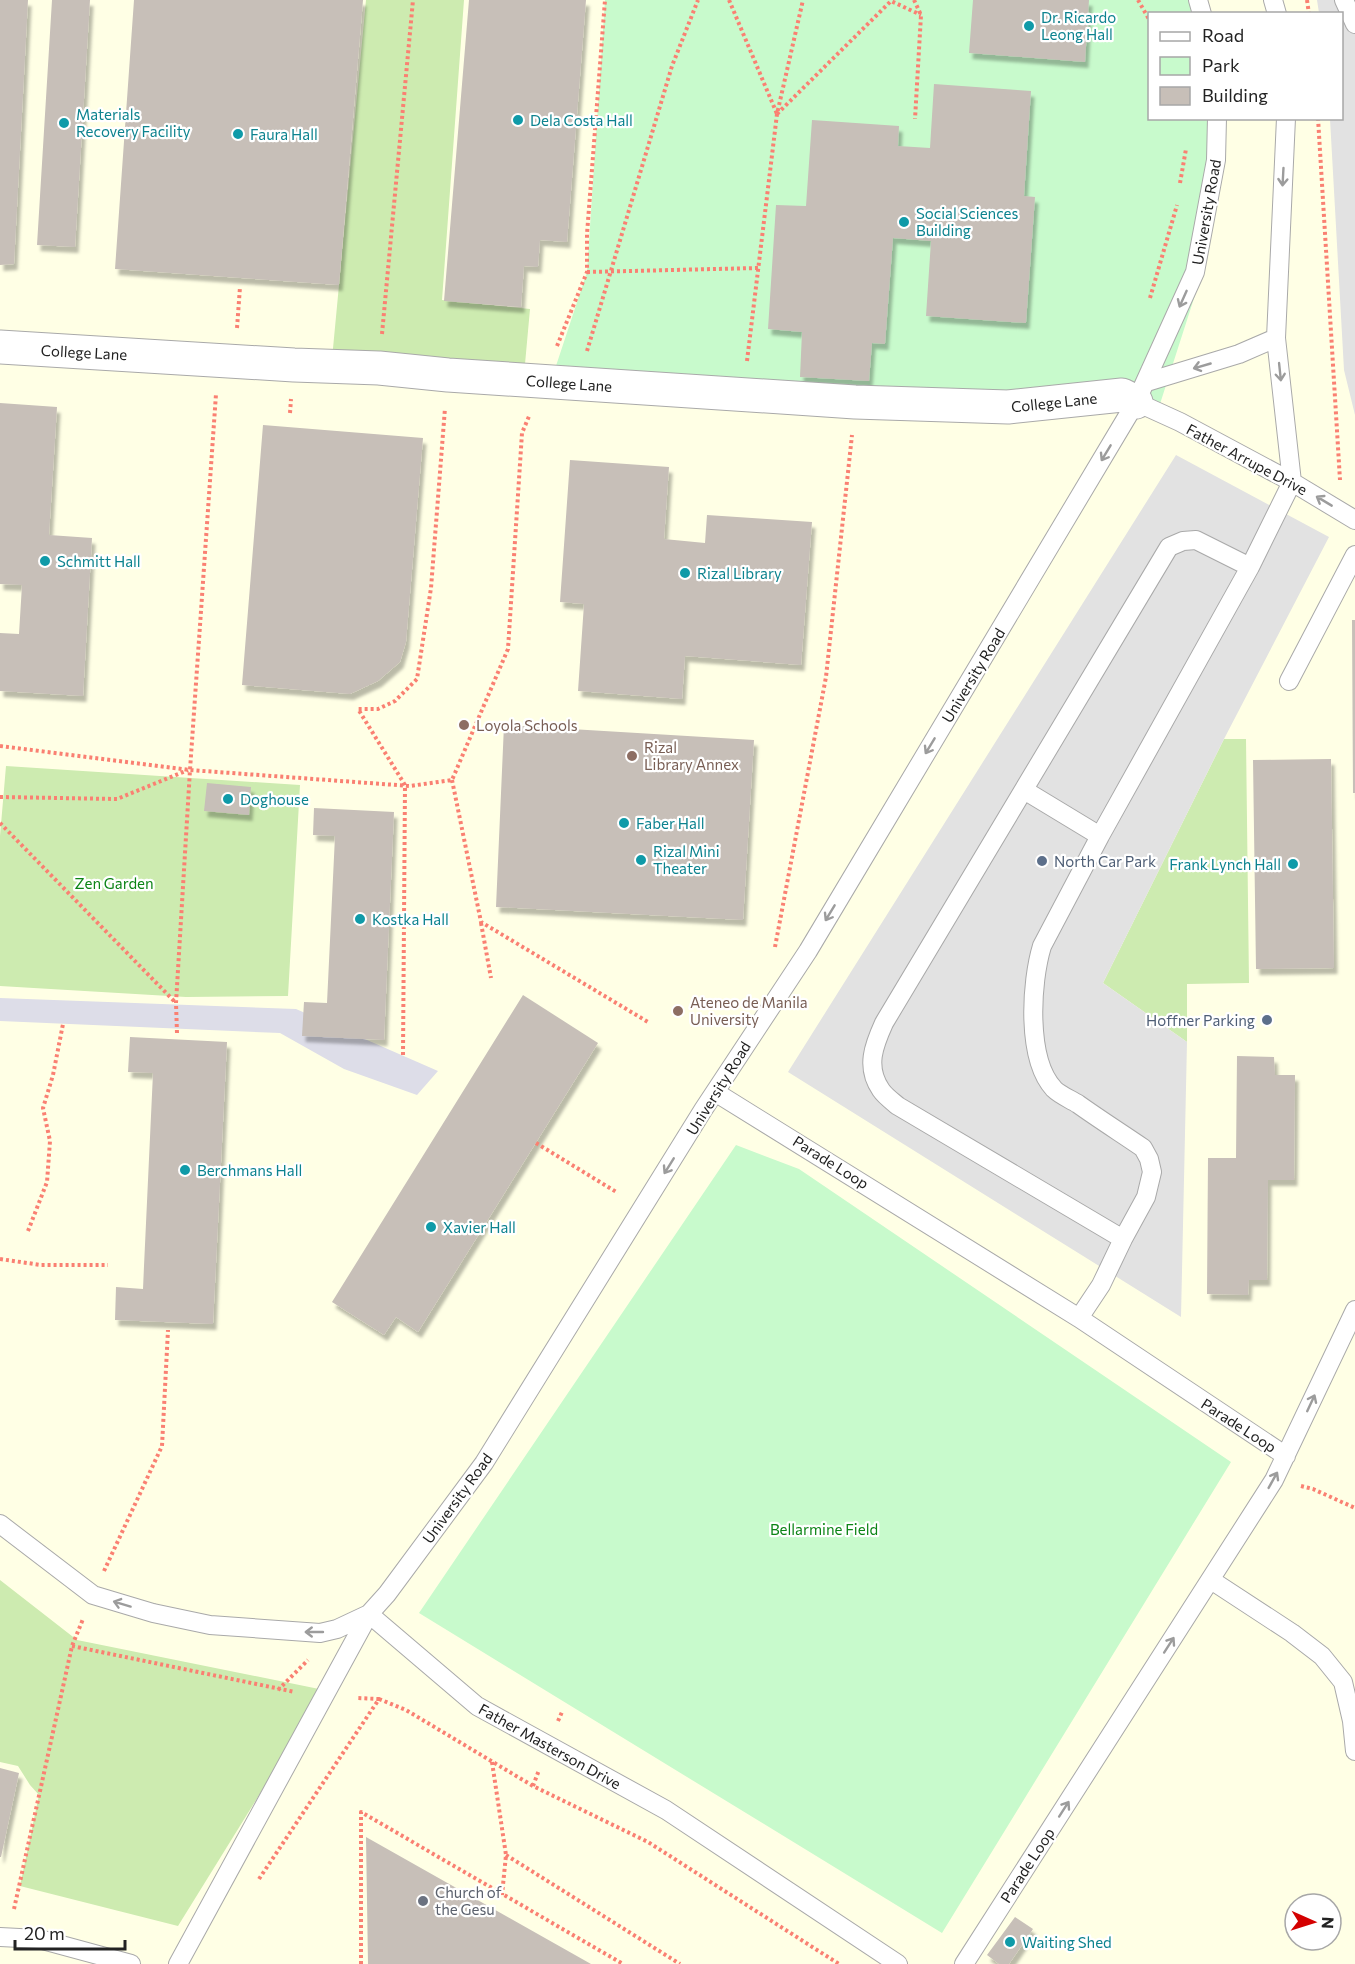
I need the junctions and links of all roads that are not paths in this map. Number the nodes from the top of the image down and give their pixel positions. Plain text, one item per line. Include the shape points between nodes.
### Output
1 (1344, 0) edge
2 (1355, 24) edge
3 (1217, 120) edge
4 (1286, 120) edge
5 (1276, 338) junction
6 (0, 347) edge
7 (1142, 392) junction
8 (1292, 482) junction
9 (1349, 516) edge
10 (1355, 555) edge
11 (1250, 567) junction
12 (1288, 681) dead end
13 (1024, 790) junction
14 (1100, 836) junction
15 (715, 1092) junction
16 (1123, 1239) junction
17 (1355, 1310) edge
18 (1079, 1318) junction
19 (1286, 1456) junction
20 (0, 1524) edge
21 (1210, 1580) junction
22 (369, 1614) junction
23 (1355, 1751) edge
24 (3, 1936) edge
25 (131, 1964) edge
26 (178, 1964) edge
27 (897, 1964) edge
28 (964, 1964) edge

1 - 2 lane
3 -> 7 lane, University Road via 1216,160 1195,272
4 -> 5 lane
5 -> 7 lane
5 -> 8 lane
6 - 7 street, College Lane via 379,368 855,402 1008,407
7 - 8 lane, Father Arrupe Drive via 1180,422
7 -> 15 lane, University Road via 808,951
9 -> 8 lane, Father Arrupe Drive
8 - 11 lane
10 - 12 lane
11 - 13 lane via 1196,540 1169,547
11 - 14 lane
13 - 14 lane
13 - 16 lane via 884,1023 873,1048 873,1072 880,1090 898,1107
14 - 16 lane via 1042,946 1033,1022 1037,1053 1054,1089 1143,1148 1149,1159 1152,1172 1146,1197
15 - 18 lane, Parade Loop
15 -> 22 lane, University Road via 484,1463
16 - 18 lane via 1101,1285
19 -> 17 lane
18 - 19 lane, Parade Loop
21 -> 19 lane, Parade Loop
22 -> 20 lane via 337,1629 309,1633 210,1625 153,1613 93,1595
21 - 23 lane via 1322,1656 1343,1682
28 -> 21 lane, Parade Loop
22 - 26 lane, University Road
22 - 27 lane, Father Masterson Drive via 477,1706 666,1810
24 - 25 lane via 39,1939

